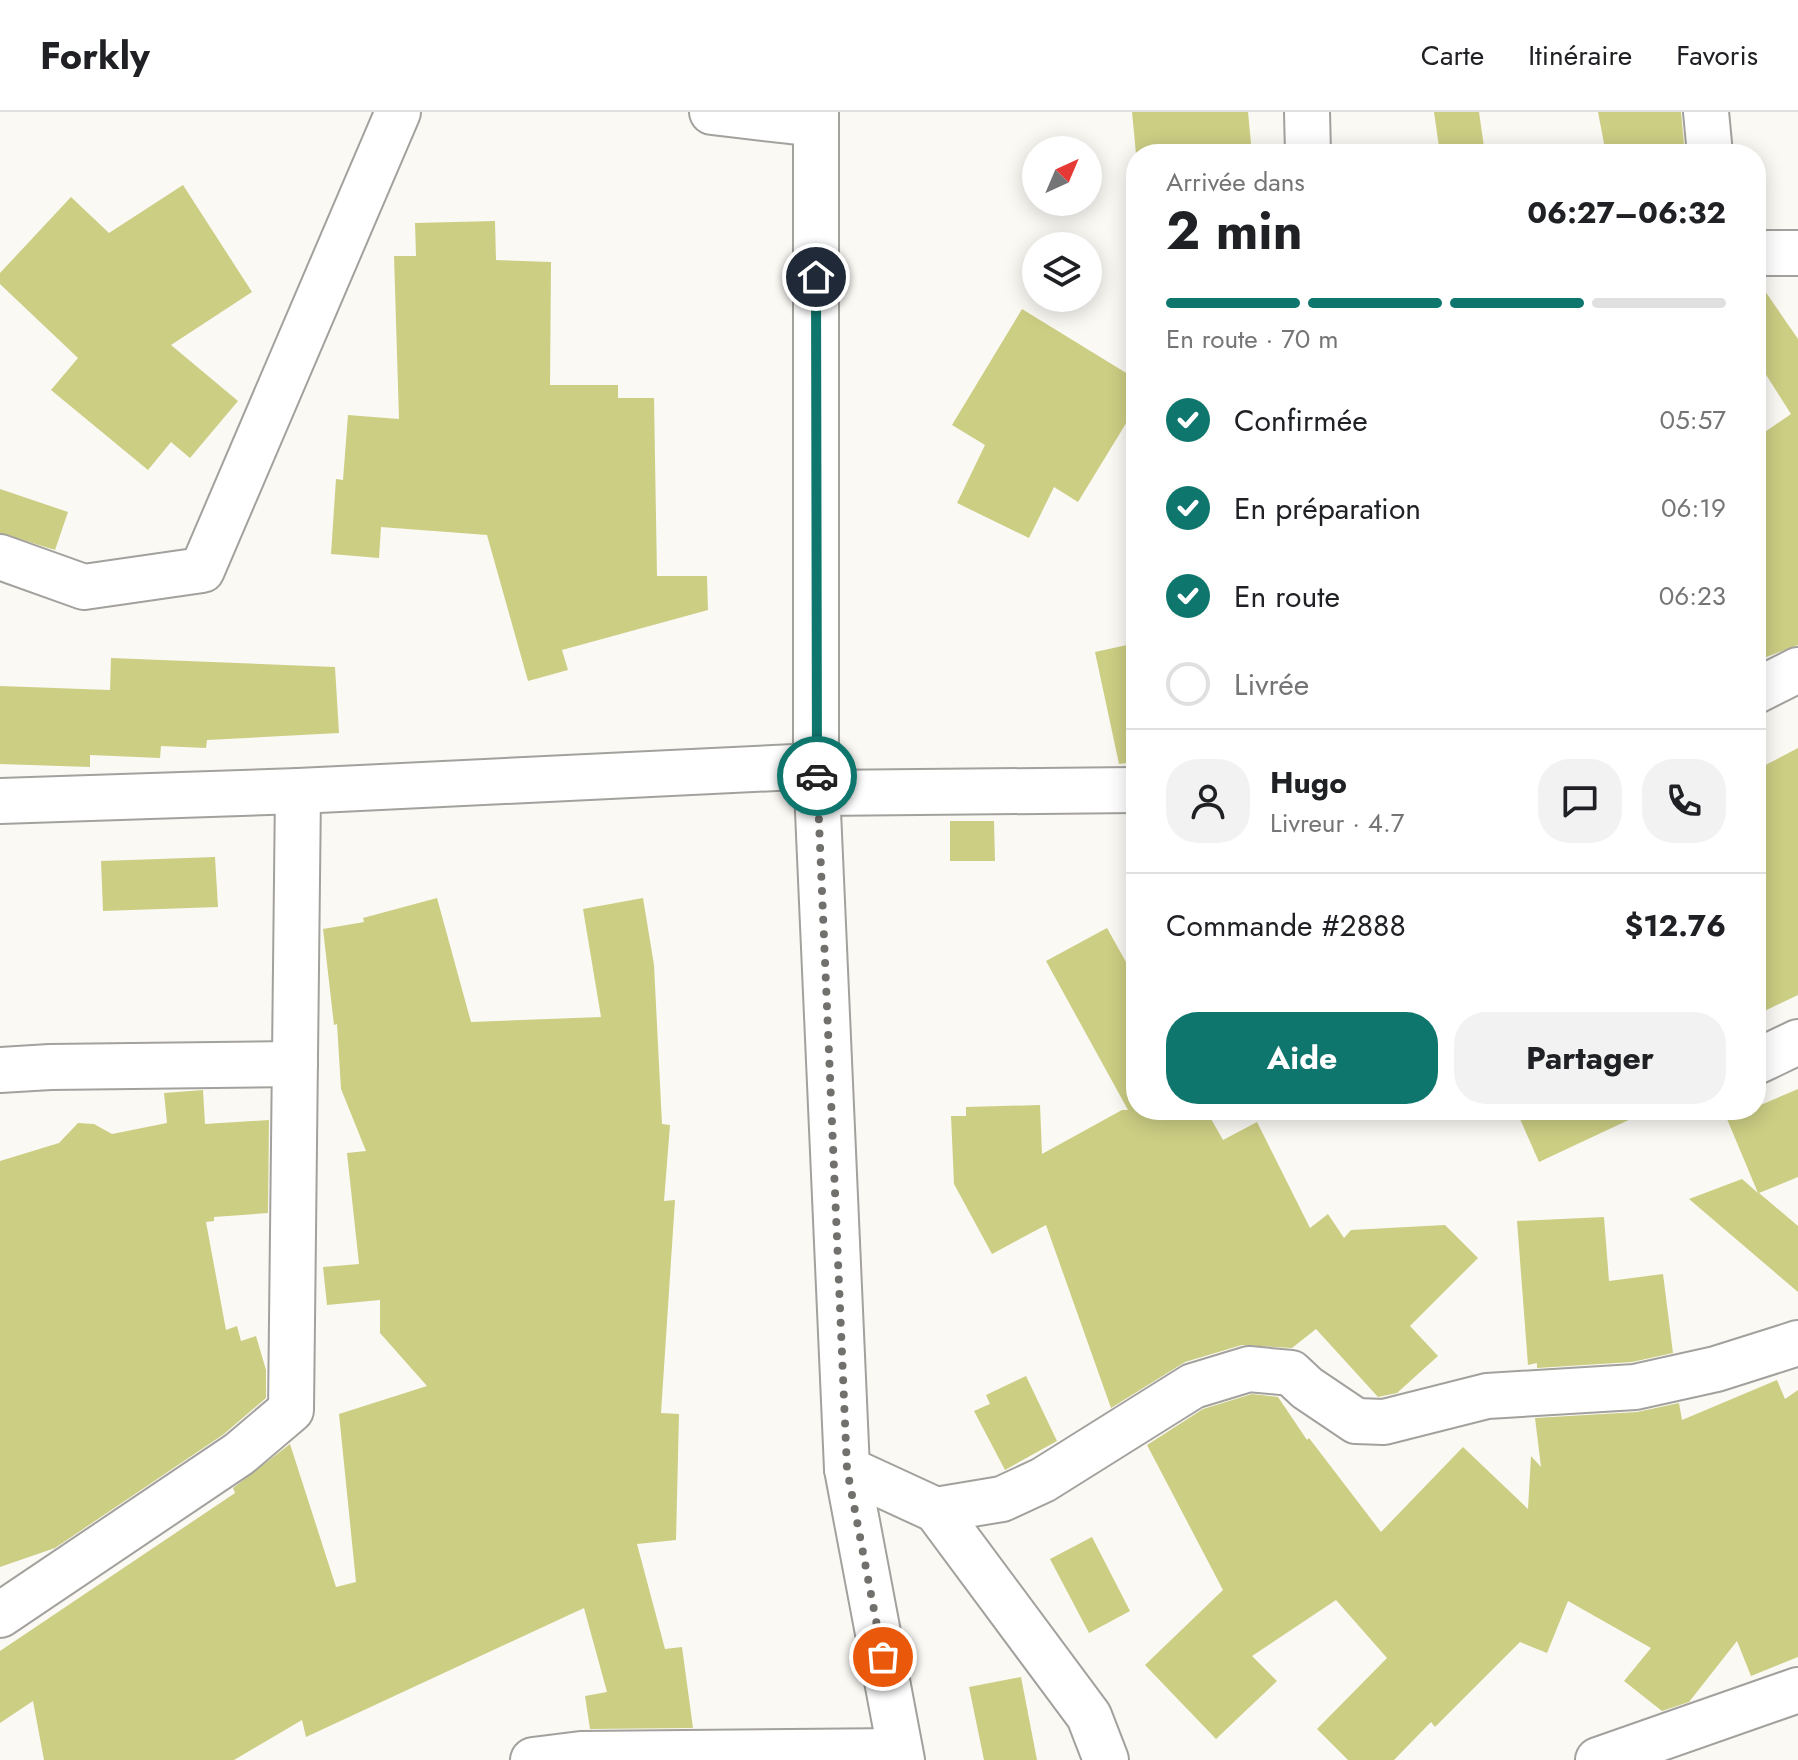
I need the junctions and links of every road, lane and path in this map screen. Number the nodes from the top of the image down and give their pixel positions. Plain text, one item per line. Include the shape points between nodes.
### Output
1 (398, 112) edge
2 (712, 112) edge
3 (1307, 112) edge
4 (1706, 112) edge
5 (816, 118) edge
6 (1308, 144) edge
7 (1709, 144) edge
8 (1766, 253) edge
9 (1798, 253) edge
10 (0, 557) edge
11 (1798, 670) edge
12 (1766, 686) edge
13 (818, 779) junction
14 (1126, 790) edge
15 (298, 791) junction
16 (0, 801) edge
17 (1798, 1042) edge
18 (1766, 1057) edge
19 (295, 1064) junction
20 (0, 1070) edge
21 (1798, 1343) edge
22 (847, 1469) junction
23 (936, 1510) junction
24 (0, 1615) edge
25 (1798, 1690) edge
26 (770, 1756) edge
27 (901, 1756) edge
28 (533, 1760) edge
29 (1106, 1760) edge
30 (1598, 1760) edge

1 - 10 street via 202,570 84,587
2 - 5 street
3 - 6 street
4 - 7 street
5 - 13 street
8 - 9 street
11 - 12 street
13 - 14 street
13 - 15 street
13 - 22 street
15 - 16 street
15 - 19 street
17 - 18 street
19 - 20 street
19 - 24 street via 291,1410 239,1454
21 - 23 street via 1635,1387 1487,1396 1384,1422 1356,1421 1291,1373 1249,1369 1193,1386 1043,1480 1002,1499
22 - 23 street
22 - 27 street
23 - 29 street via 1089,1716
25 - 30 street
26 - 27 street
26 - 28 street via 581,1754

